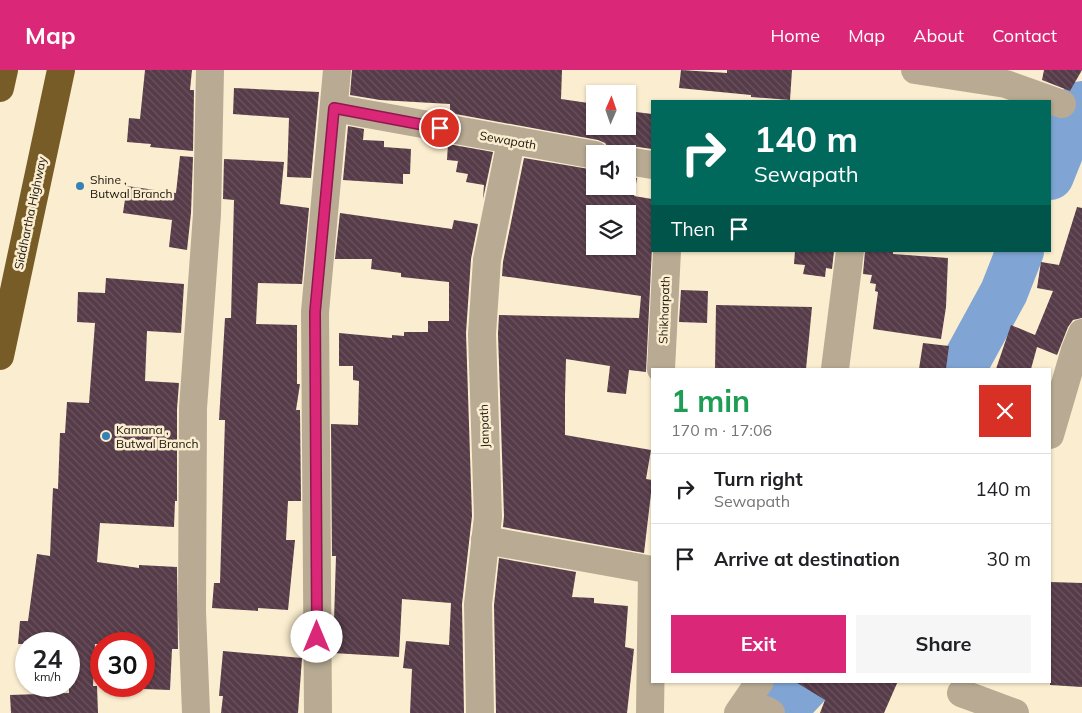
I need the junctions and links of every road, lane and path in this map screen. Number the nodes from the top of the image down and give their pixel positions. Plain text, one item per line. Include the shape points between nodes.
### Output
1 (61, 70) edge
2 (210, 70) edge
3 (337, 70) edge
4 (915, 70) edge
5 (1051, 100) edge
6 (1051, 100) edge
7 (1062, 104) dead end
8 (334, 108) junction
9 (511, 141) junction
10 (586, 154) edge
11 (636, 162) edge
12 (651, 165) edge
13 (667, 252) edge
14 (850, 252) edge
15 (1082, 333) edge
16 (0, 356) edge
17 (661, 368) edge
18 (835, 368) edge
19 (1051, 432) edge
20 (485, 540) junction
21 (651, 571) edge
22 (651, 642) edge
23 (759, 683) edge
24 (960, 696) edge
25 (196, 713) edge
26 (318, 713) edge
27 (480, 713) edge
28 (650, 713) edge
29 (738, 713) edge
30 (751, 713) edge
31 (771, 713) edge
32 (1015, 713) edge

1 - 16 highway, Siddhartha Highway
2 - 25 street via 207,214 193,408 192,611
3 - 8 street
4 - 5 street via 1006,84
6 - 7 street
8 - 9 street, Sewapath
8 - 26 street via 315,312
9 - 10 street, Sewapath
9 - 20 street, Janpath via 487,260 482,334 488,517
11 - 12 street
13 - 17 street, Shikharpath
14 - 18 street
15 - 19 street
20 - 21 street
20 - 27 street, Janpath via 478,604
22 - 28 street
23 - 29 street
24 - 32 street
30 - 31 street via 766,710

